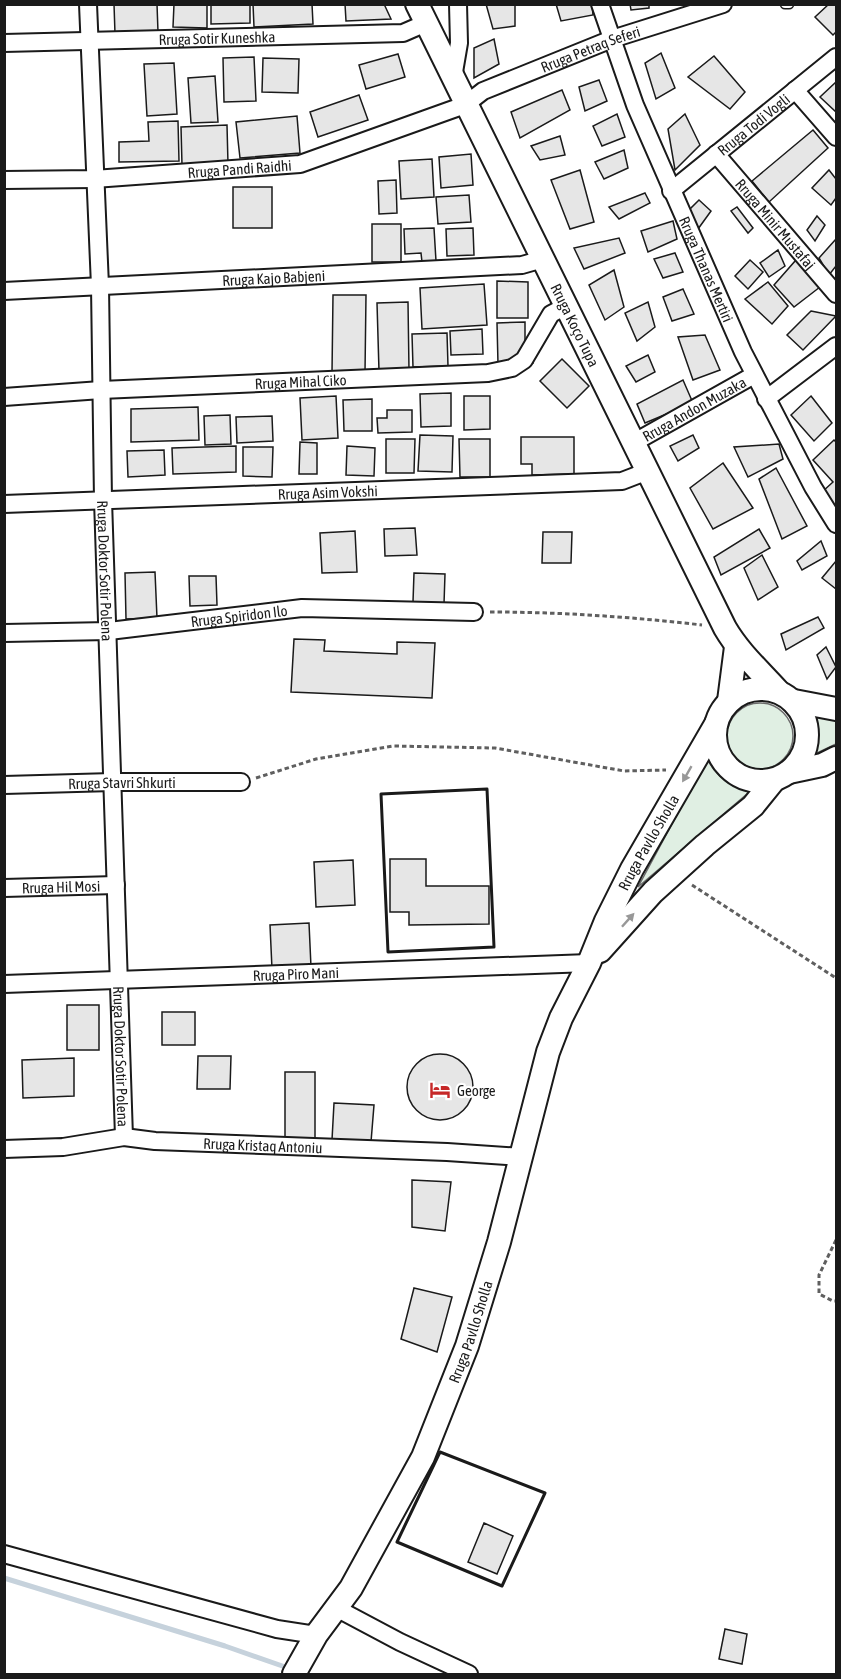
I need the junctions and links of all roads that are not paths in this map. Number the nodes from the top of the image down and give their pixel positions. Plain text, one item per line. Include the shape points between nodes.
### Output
1 (88, 4) edge
2 (458, 4) edge
3 (600, 4) edge
4 (723, 4) edge
5 (421, 14) edge
6 (612, 39) junction
7 (89, 40) junction
8 (4, 43) edge
9 (837, 57) edge
10 (453, 78) junction
11 (795, 90) junction
12 (465, 105) junction
13 (837, 137) edge
14 (716, 154) junction
15 (94, 179) junction
16 (4, 180) edge
17 (671, 191) junction
18 (543, 260) junction
19 (100, 286) junction
20 (4, 291) edge
21 (837, 294) edge
22 (566, 306) junction
23 (837, 346) edge
24 (754, 375) junction
25 (101, 390) junction
26 (4, 397) edge
27 (766, 399) junction
28 (633, 442) junction
29 (648, 471) junction
30 (103, 500) junction
31 (4, 504) edge
32 (837, 524) edge
33 (474, 612) road end
34 (109, 631) junction
35 (4, 633) edge
36 (730, 638) junction
37 (786, 696) junction
38 (729, 701) junction
39 (837, 709) edge
40 (716, 724) junction
41 (837, 758) edge
42 (782, 776) junction
43 (113, 782) junction
44 (241, 782) road end
45 (4, 785) edge
46 (116, 885) junction
47 (4, 888) edge
48 (589, 963) junction
49 (119, 980) junction
50 (4, 984) edge
51 (124, 1137) junction
52 (4, 1149) edge
53 (521, 1157) junction
54 (4, 1554) edge
55 (336, 1608) junction
56 (316, 1635) junction
57 (299, 1665) edge
58 (469, 1674) edge

1 - 7 street, Rruga Doktor Sotir Polena
2 - 10 street via 459,43
3 - 6 street, Rruga Thanas Mertiri
4 - 6 street, Rruga Petraq Seferi
5 - 7 street, Rruga Sotir Kuneshka via 403,33
5 - 10 street, Rruga Koço Tupa
6 - 12 street, Rruga Petraq Seferi via 483,91
6 - 17 street, Rruga Thanas Mertiri via 634,105
7 - 8 street, Rruga Sotir Kuneshka
7 - 15 street, Rruga Doktor Sotir Polena
9 - 11 street, Rruga Todi Vogli
10 - 12 street, Rruga Koço Tupa
11 - 13 street
11 - 14 street, Rruga Todi Vogli
12 - 15 street, Rruga Pandi Raidhi via 300,164
12 - 18 street, Rruga Koço Tupa
14 - 17 street, Rruga Todi Vogli
14 - 21 street, Rruga Minir Mustafaj
15 - 16 street, Rruga Pandi Raidhi
15 - 19 street, Rruga Doktor Sotir Polena
17 - 24 street, Rruga Thanas Mertiri
18 - 19 street, Rruga Kajo Babjeni via 522,265
18 - 22 street, Rruga Koço Tupa
19 - 20 street, Rruga Kajo Babjeni
19 - 25 street, Rruga Doktor Sotir Polena
22 - 25 street, Rruga Mihal Ciko via 551,314 524,360 512,368 488,373
22 - 28 street, Rruga Koço Tupa
23 - 27 street
24 - 27 street, Rruga Thanas Mertiri
24 - 28 street, Rruga Andon Muzaka
25 - 26 street, Rruga Mihal Ciko
25 - 30 street, Rruga Doktor Sotir Polena
27 - 32 street, Rruga Thanas Mertiri
28 - 29 street, Rruga Koço Tupa
29 - 30 street, Rruga Asim Vokshi via 622,481
29 - 36 street, Rruga Koço Tupa
30 - 31 street, Rruga Asim Vokshi
30 - 34 street, Rruga Doktor Sotir Polena
33 - 34 street, Rruga Spiridon Ilo via 302,608
34 - 35 street, Rruga Spiridon Ilo
34 - 43 street, Rruga Doktor Sotir Polena
36 - 37 street, Rruga Koço Tupa
36 - 38 street
37 - 38 street via 760,688
37 - 39 street
37 - 42 street via 805,718 808,738 802,757
38 - 40 street
40 - 42 street via 716,743 723,761 737,774 755,781
40 -> 48 street, Rruga Pavllo Sholla via 632,869
41 - 42 street
48 -> 42 street, Rruga Pavllo Sholla via 653,892
43 - 44 street, Rruga Stavri Shkurti
43 - 45 street, Rruga Stavri Shkurti
43 - 46 street, Rruga Doktor Sotir Polena
46 - 47 street, Rruga Hil Mosi
46 - 49 street, Rruga Doktor Sotir Polena
48 - 49 street, Rruga Piro Mani
48 - 53 street, Rruga Pavllo Sholla via 548,1052
49 - 50 street, Rruga Piro Mani
49 - 51 street, Rruga Doktor Sotir Polena
51 - 52 street, Rruga Kristaq Antoniu via 63,1147
51 - 53 street, Rruga Kristaq Antoniu
53 - 55 street, Rruga Pavllo Sholla via 466,1346 423,1457 351,1588
54 - 56 street via 277,1629
55 - 56 street, Rruga Pavllo Sholla
55 - 58 street
56 - 57 street, Rruga Pavllo Sholla

